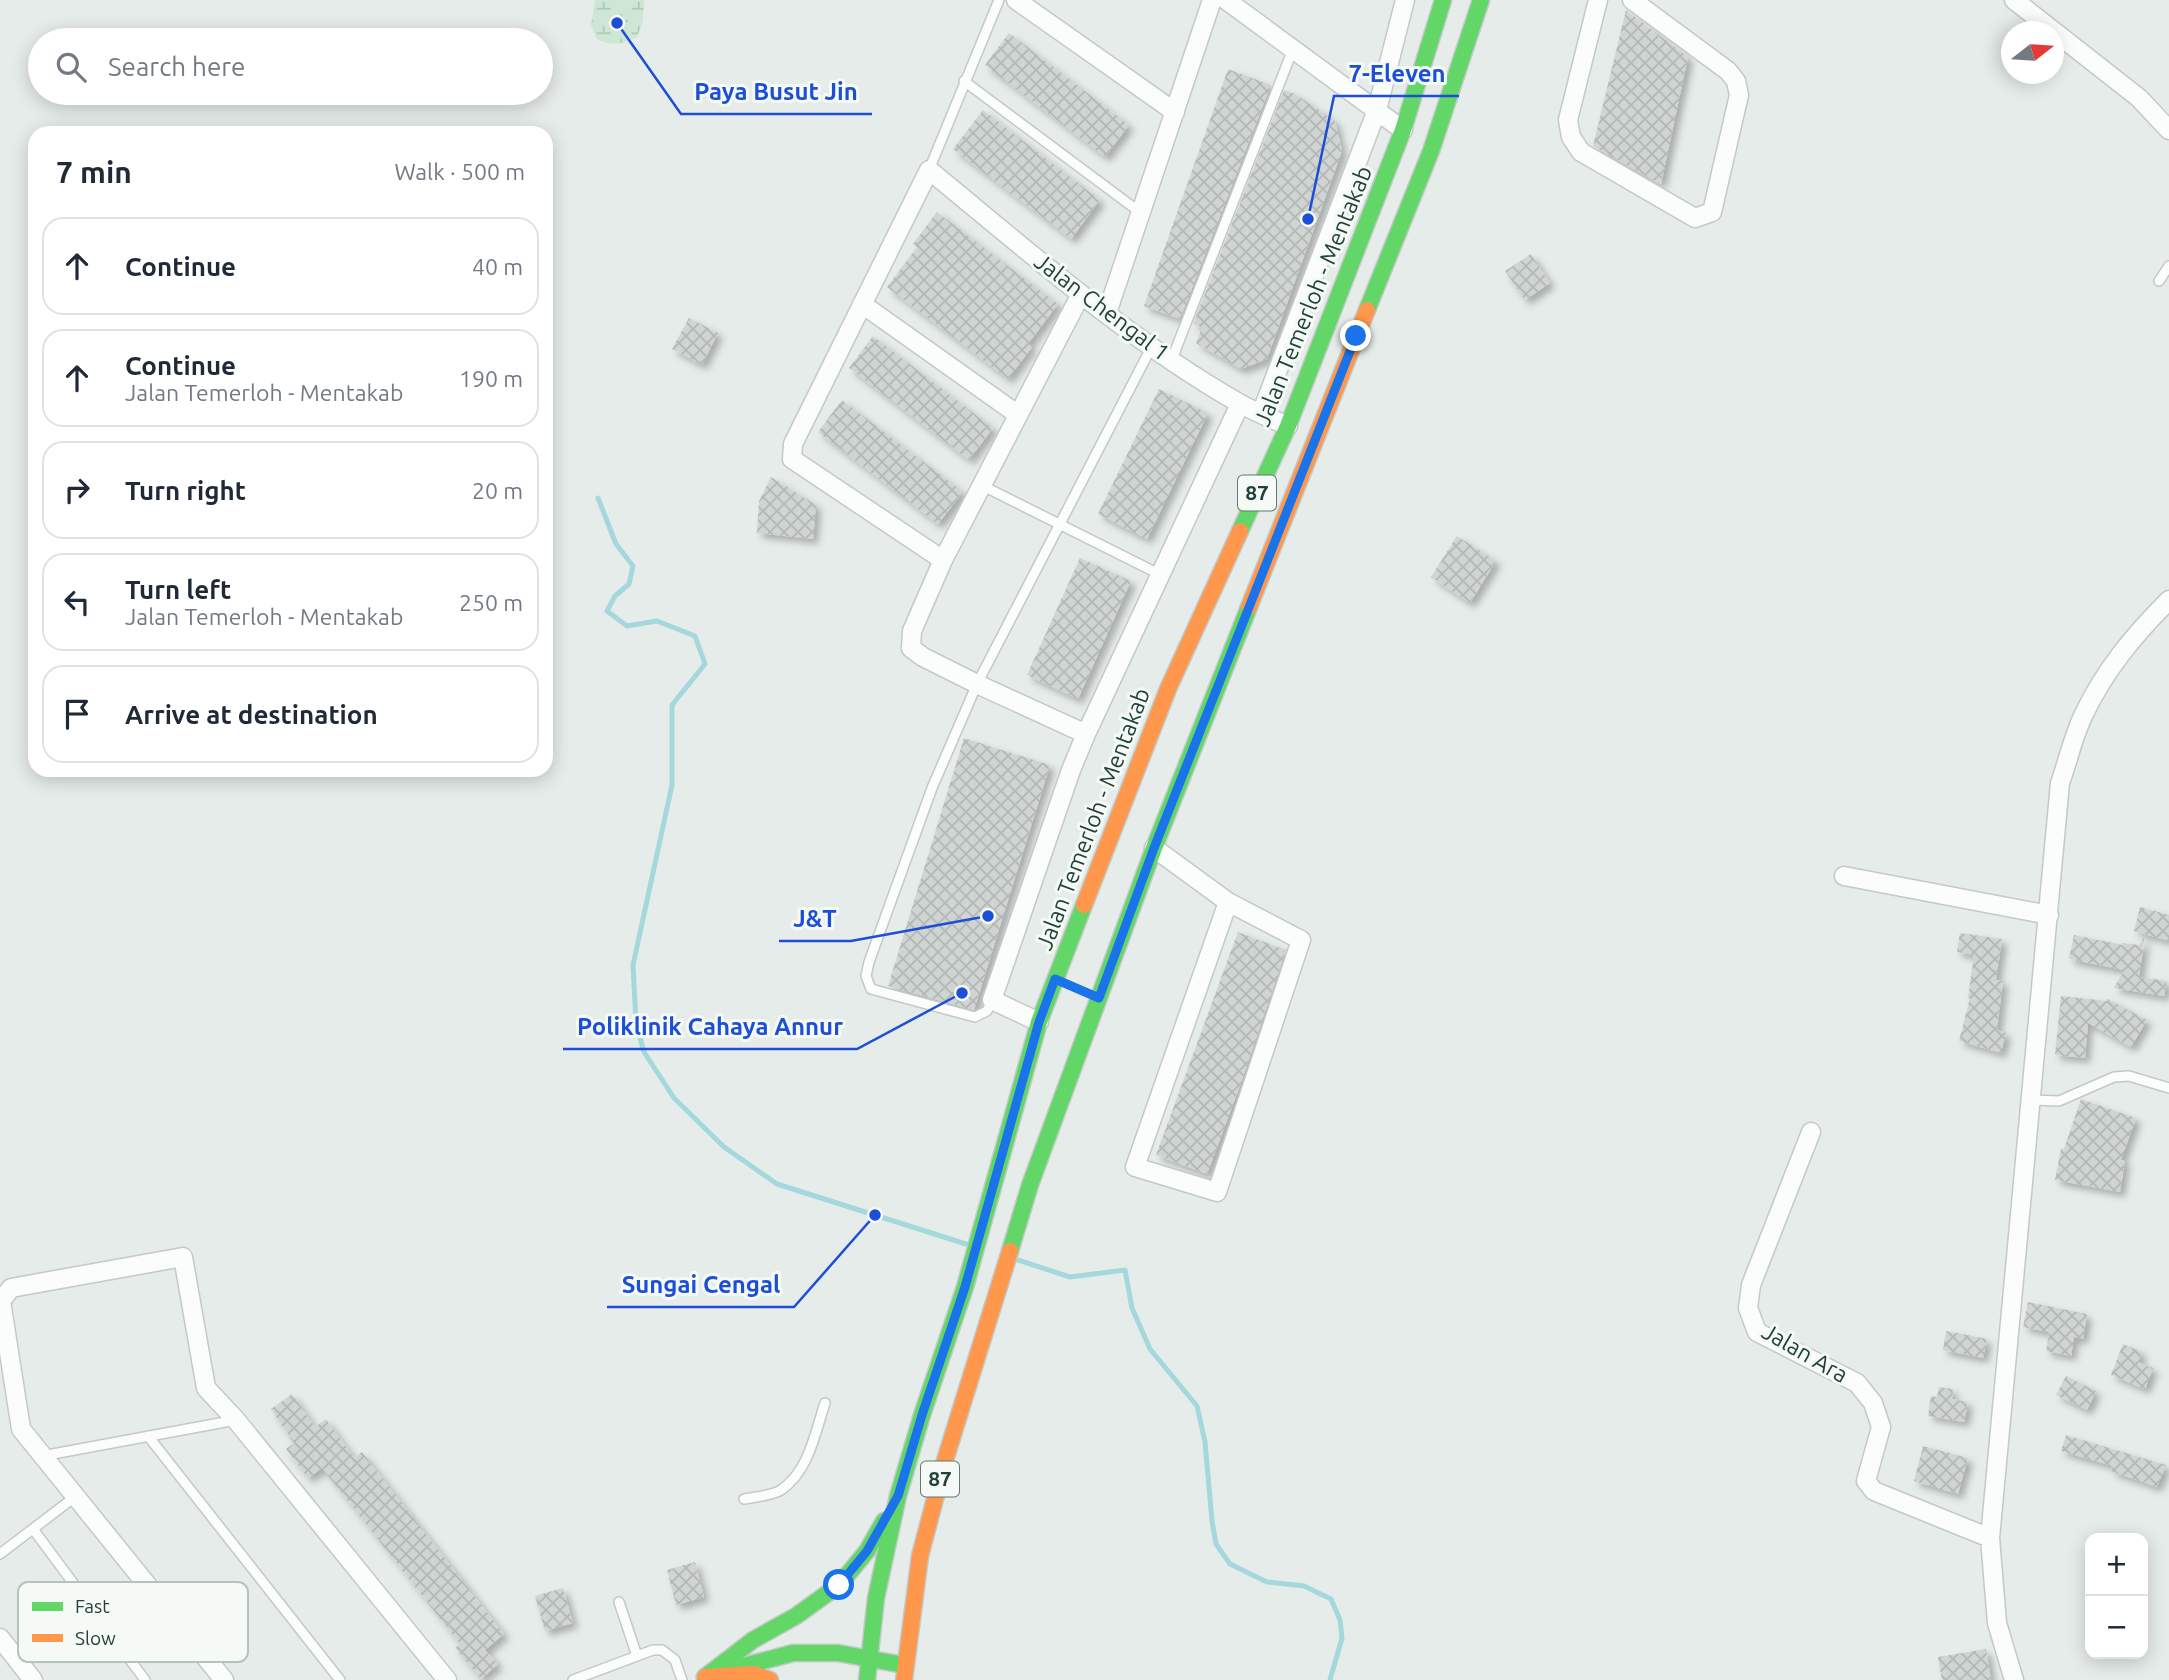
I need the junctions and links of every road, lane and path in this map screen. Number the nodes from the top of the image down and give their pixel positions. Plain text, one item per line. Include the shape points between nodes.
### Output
1 (999, 0) edge
2 (1016, 0) edge
3 (1212, 0) edge
4 (1226, 0) edge
5 (1405, 0) edge
6 (1443, 0) edge
7 (1481, 0) edge
8 (1598, 0) edge
9 (1632, 0) edge
10 (2014, 0) edge
11 (1293, 49) junction
12 (964, 81) junction
13 (1377, 110) junction
14 (1175, 112) junction
15 (1403, 130) junction
16 (2169, 130) edge
17 (929, 170) junction
18 (1141, 213) junction
19 (2169, 266) edge
20 (2159, 281) dead end
21 (1081, 294) junction
22 (862, 304) junction
23 (1108, 313) junction
24 (1152, 345) junction
25 (1172, 359) junction
26 (1240, 404) junction
27 (1017, 414) junction
28 (1261, 414) junction
29 (1288, 426) junction
30 (981, 485) junction
31 (1060, 524) junction
32 (943, 560) junction
33 (1161, 575) junction
34 (2169, 600) edge
35 (977, 684) junction
36 (1086, 734) junction
37 (1154, 848) junction
38 (1844, 877) dead end
39 (1228, 902) junction
40 (2049, 915) junction
41 (992, 1000) junction
42 (1039, 1022) junction
43 (2169, 1088) edge
44 (2032, 1100) junction
45 (1811, 1132) dead end
46 (825, 1403) dead end
47 (236, 1420) junction
48 (148, 1436) junction
49 (43, 1456) junction
50 (76, 1496) junction
51 (898, 1496) junction
52 (744, 1499) dead end
53 (33, 1529) junction
54 (1990, 1538) junction
55 (0, 1554) edge
56 (72, 1582) edge
57 (145, 1582) edge
58 (619, 1602) dead end
59 (0, 1638) edge
60 (637, 1656) junction
61 (869, 1659) junction
62 (18, 1661) edge
63 (19, 1662) edge
64 (132, 1662) edge
65 (210, 1662) edge
66 (904, 1673) edge
67 (701, 1679) edge
68 (33, 1680) edge
69 (145, 1680) edge
70 (224, 1680) edge
71 (340, 1680) edge
72 (447, 1680) edge
73 (573, 1680) edge
74 (682, 1680) edge
75 (770, 1680) edge
76 (867, 1680) edge
77 (2014, 1680) edge

1 - 12 lane
2 - 14 street
3 - 14 street
4 - 11 street
5 - 13 street
6 - 15 main road, Jalan Temerloh - Mentakab / 87
7 - 37 main road, 87 via 1432,151
8 - 9 street via 1568,120 1571,137 1581,152 1695,218 1712,212 1739,94 1736,81
10 - 16 street via 2139,98
11 - 13 street
11 - 25 lane
12 - 17 lane
12 - 18 lane
13 - 15 street
13 - 28 street
14 - 18 street
15 - 29 main road, Jalan Temerloh - Mentakab / 87
17 - 21 street, Jalan Chengal 1
17 - 22 street
18 - 23 street
19 - 20 lane
21 - 23 street, Jalan Chengal 1
21 - 27 street
22 - 27 street
22 - 32 street via 793,444 792,459
23 - 24 street, Jalan Chengal 1
24 - 25 street, Jalan Chengal 1
24 - 31 lane
25 - 26 street, Jalan Chengal 1
26 - 28 street, Jalan Chengal 1
26 - 33 street
27 - 30 street
28 - 29 street, Jalan Chengal 1
29 - 42 main road, Jalan Temerloh - Mentakab / 87 via 1168,689 1061,982
30 - 31 lane
30 - 32 street
31 - 33 lane
31 - 35 lane
32 - 35 street via 912,631 911,648
33 - 36 street
34 - 40 street via 2110,666 2082,717 2060,783
35 - 36 street
35 - 41 lane via 927,800 866,975 871,989 975,1017 987,1011
36 - 41 street
37 - 39 street
37 - 66 main road, 87 via 1094,995 994,1297 920,1556
38 - 40 street
39 - 39 street via 1135,1167 1217,1192 1301,940
40 - 44 street
41 - 42 street
42 - 51 main road, Jalan Temerloh - Mentakab / 87 via 996,1184
43 - 44 lane via 2129,1076 2114,1077 2059,1101
44 - 54 street
45 - 54 street, Jalan Ara via 1751,1285 1748,1308 1758,1332 1857,1383 1873,1403 1881,1427 1866,1481 1874,1491
46 - 52 lane via 809,1454 796,1477 779,1491
47 - 48 lane
47 - 49 street via 206,1388 183,1257 11,1288 1,1301 21,1429
47 - 72 street
48 - 49 lane
48 - 71 lane
49 - 50 street
50 - 53 lane
50 - 57 street
51 - 61 main road, Jalan Temerloh - Mentakab / 87 via 876,1598
51 - 67 main road via 867,1551 839,1585
53 - 55 lane
53 - 56 lane
54 - 77 street via 1997,1623
58 - 60 lane
59 - 62 street
60 - 73 lane
60 - 74 lane via 662,1650 675,1660
61 - 66 main road
61 - 67 main road via 838,1653 793,1653
61 - 76 main road, Jalan Temerloh - Mentakab / 87
63 - 68 street
64 - 69 lane
65 - 70 street
67 - 75 main road via 754,1674

